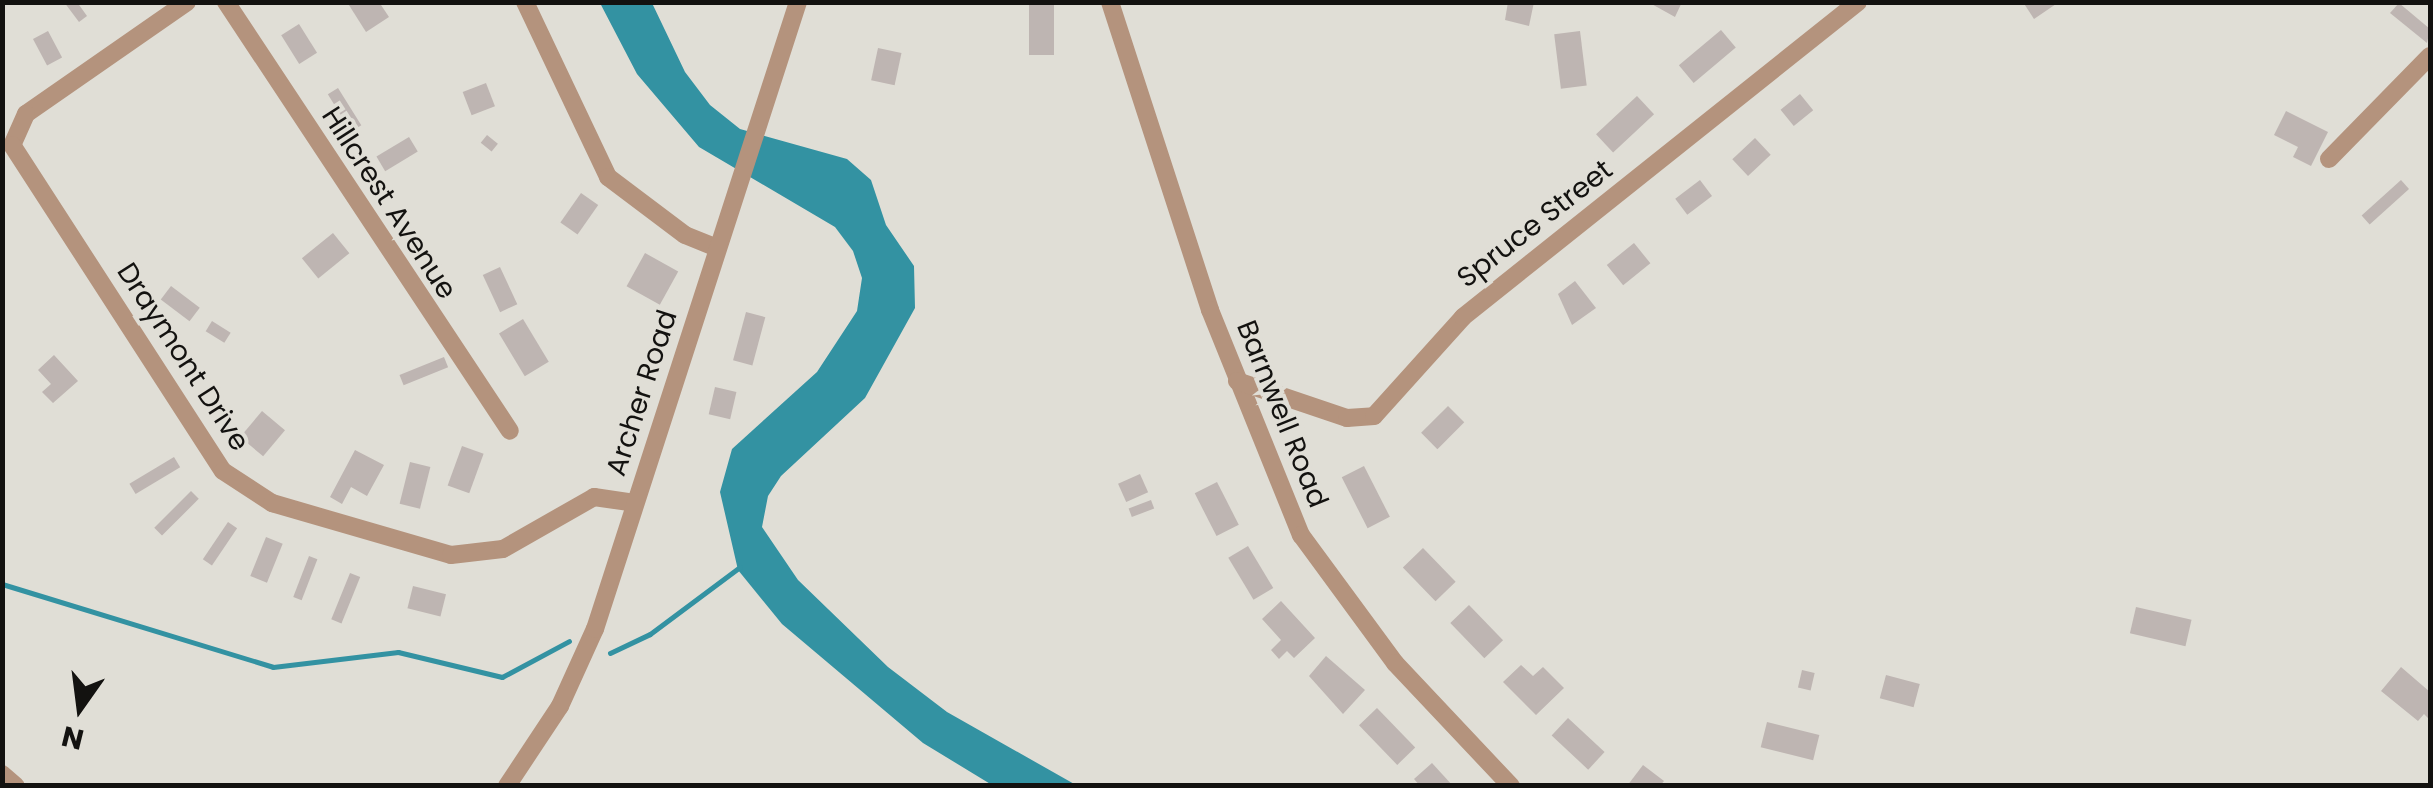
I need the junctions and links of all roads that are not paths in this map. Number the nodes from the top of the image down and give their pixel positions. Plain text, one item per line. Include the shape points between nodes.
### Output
1 (187, 2) edge
2 (226, 2) edge
3 (524, 2) edge
4 (798, 2) edge
5 (1110, 2) edge
6 (1858, 2) edge
7 (2430, 56) edge
8 (2329, 159) dead end
9 (718, 248) junction
10 (1237, 381) junction
11 (510, 431) dead end
12 (635, 503) junction
13 (2, 774) edge
14 (16, 786) edge
15 (507, 786) edge
16 (1512, 786) edge

1 - 12 street, Draymont Drive via 26,114 12,146 222,471 272,503 452,555 503,549 594,497
2 - 11 street, Hillcrest Avenue
3 - 9 street via 608,177 656,216
4 - 9 street, Archer Road
5 - 10 street, Barnwell Road
6 - 10 street, Spruce Street via 1463,316 1374,416 1346,418
7 - 8 street
9 - 12 street, Archer Road
10 - 16 street, Barnwell Road via 1283,500 1322,569 1395,663
12 - 15 street, Archer Road via 578,670
13 - 14 street

